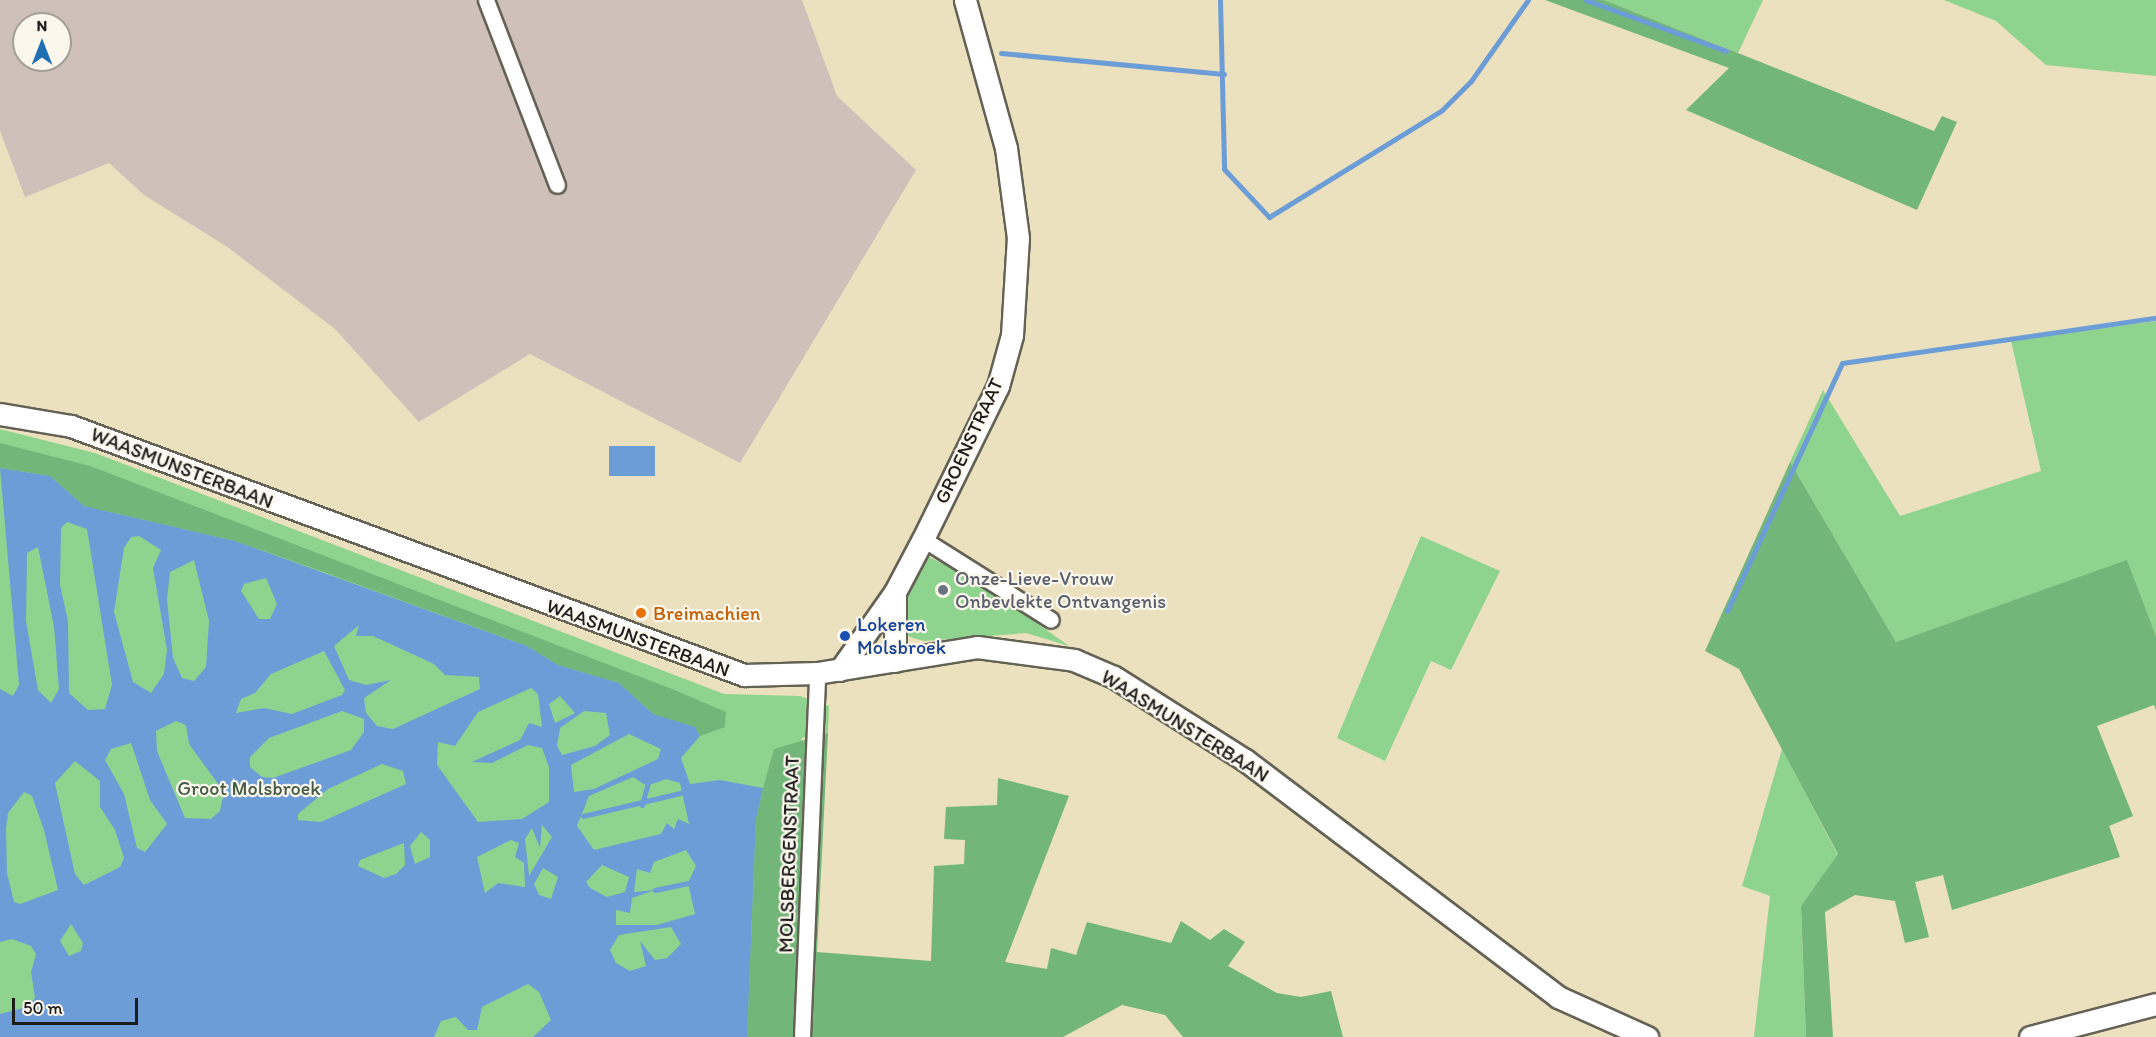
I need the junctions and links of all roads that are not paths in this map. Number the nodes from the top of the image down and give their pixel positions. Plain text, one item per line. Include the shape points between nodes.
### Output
1 (486, 0) edge
2 (965, 0) edge
3 (557, 185) dead end
4 (0, 414) edge
5 (923, 539) junction
6 (895, 592) junction
7 (1051, 620) dead end
8 (895, 661) junction
9 (840, 670) junction
10 (817, 673) junction
11 (2156, 1004) edge
12 (802, 1037) edge
13 (1647, 1037) edge
14 (2031, 1037) edge

1 - 3 street
2 - 5 street, GROENSTRAAT via 1006,148 1018,238 1016,286 1012,335 998,386
4 - 10 street, WAASMUNSTERBAAN via 71,426 704,665 744,675
5 - 6 street, GROENSTRAAT
5 - 7 street
6 - 8 street, GROENSTRAAT
6 - 9 street, GROENSTRAAT
8 - 9 street, WAASMUNSTERBAAN
8 - 13 street, WAASMUNSTERBAAN via 977,647 1024,650 1074,660 1114,677 1245,760 1558,997
9 - 10 street, WAASMUNSTERBAAN
10 - 12 street, MOLSBERGENSTRAAT
11 - 14 street

